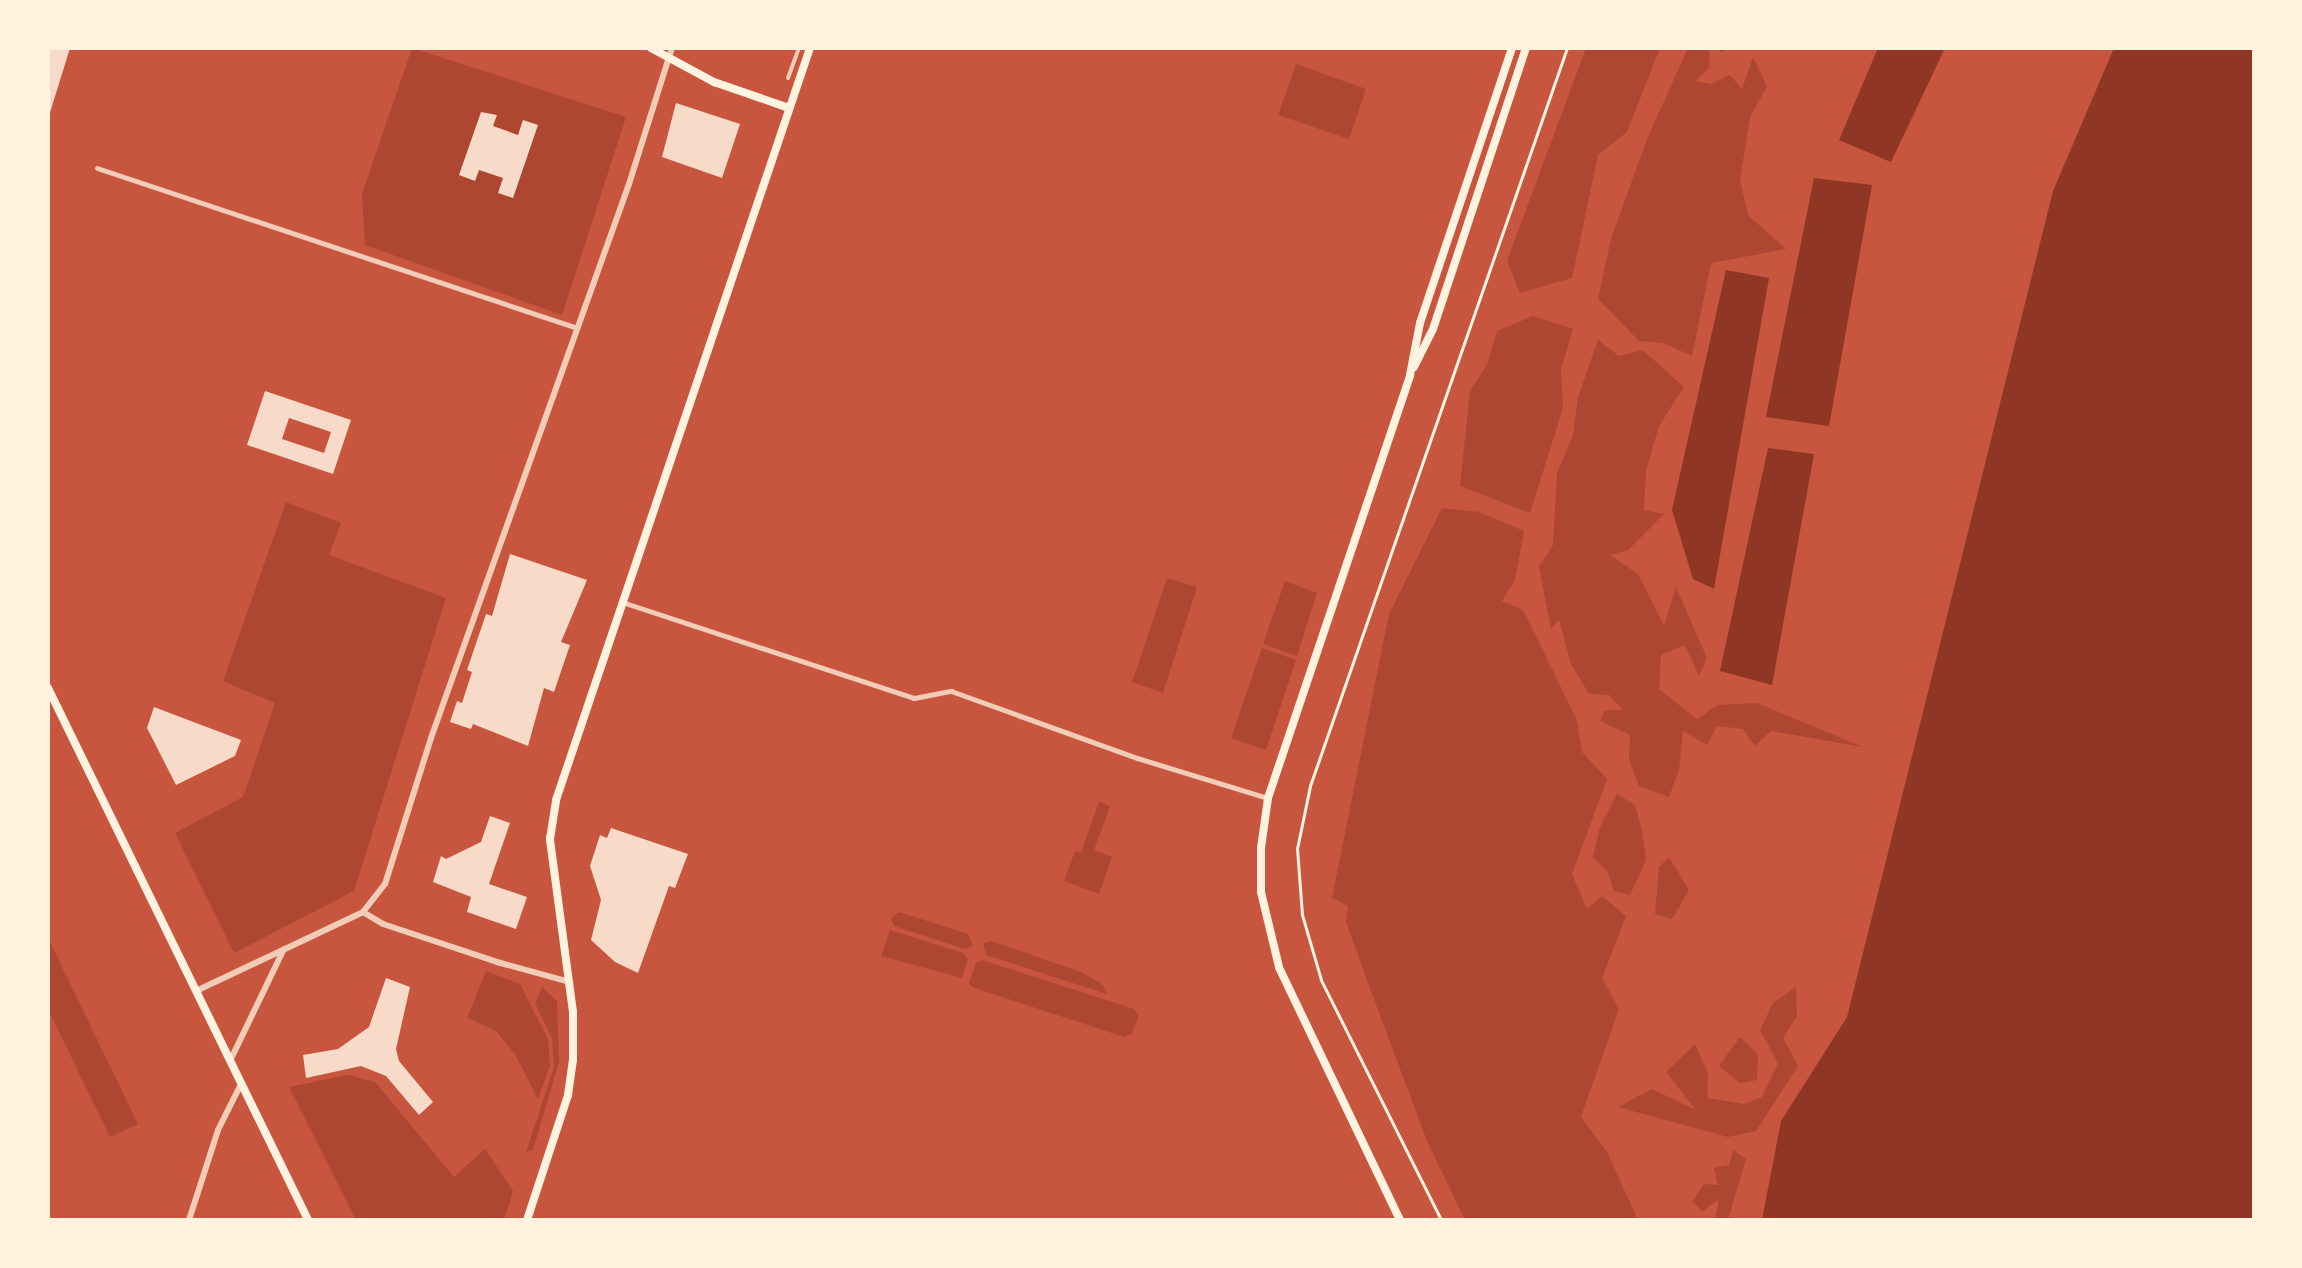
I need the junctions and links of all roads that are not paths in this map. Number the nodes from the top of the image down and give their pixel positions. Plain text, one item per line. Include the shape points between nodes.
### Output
1 (651, 48) edge
2 (798, 48) edge
3 (810, 48) edge
4 (1512, 48) edge
5 (1526, 48) edge
6 (671, 52) edge
7 (788, 78) dead end
8 (789, 108) junction
9 (96, 168) dead end
10 (579, 329) junction
11 (1410, 375) junction
12 (622, 602) junction
13 (48, 688) edge
14 (1268, 798) junction
15 (362, 912) junction
16 (284, 948) junction
17 (570, 982) junction
18 (196, 991) junction
19 (230, 1060) junction
20 (241, 1084) junction
21 (188, 1220) edge
22 (308, 1220) edge
23 (526, 1220) edge
24 (1400, 1220) edge

1 - 6 main road
2 - 7 street
3 - 8 main road
4 - 11 main road via 1420,324
5 - 11 main road via 1433,329
6 - 8 main road via 714,82
6 - 10 street
8 - 12 main road
9 - 10 street
10 - 15 street via 384,884
11 - 14 main road
12 - 14 street via 914,698 951,691
12 - 17 main road via 550,824
13 - 18 main road
14 - 24 main road via 1262,848 1268,932
15 - 16 street
15 - 17 street
16 - 18 street
16 - 19 street
17 - 23 main road via 572,1076
18 - 19 main road
19 - 20 main road
20 - 21 street
20 - 22 main road

